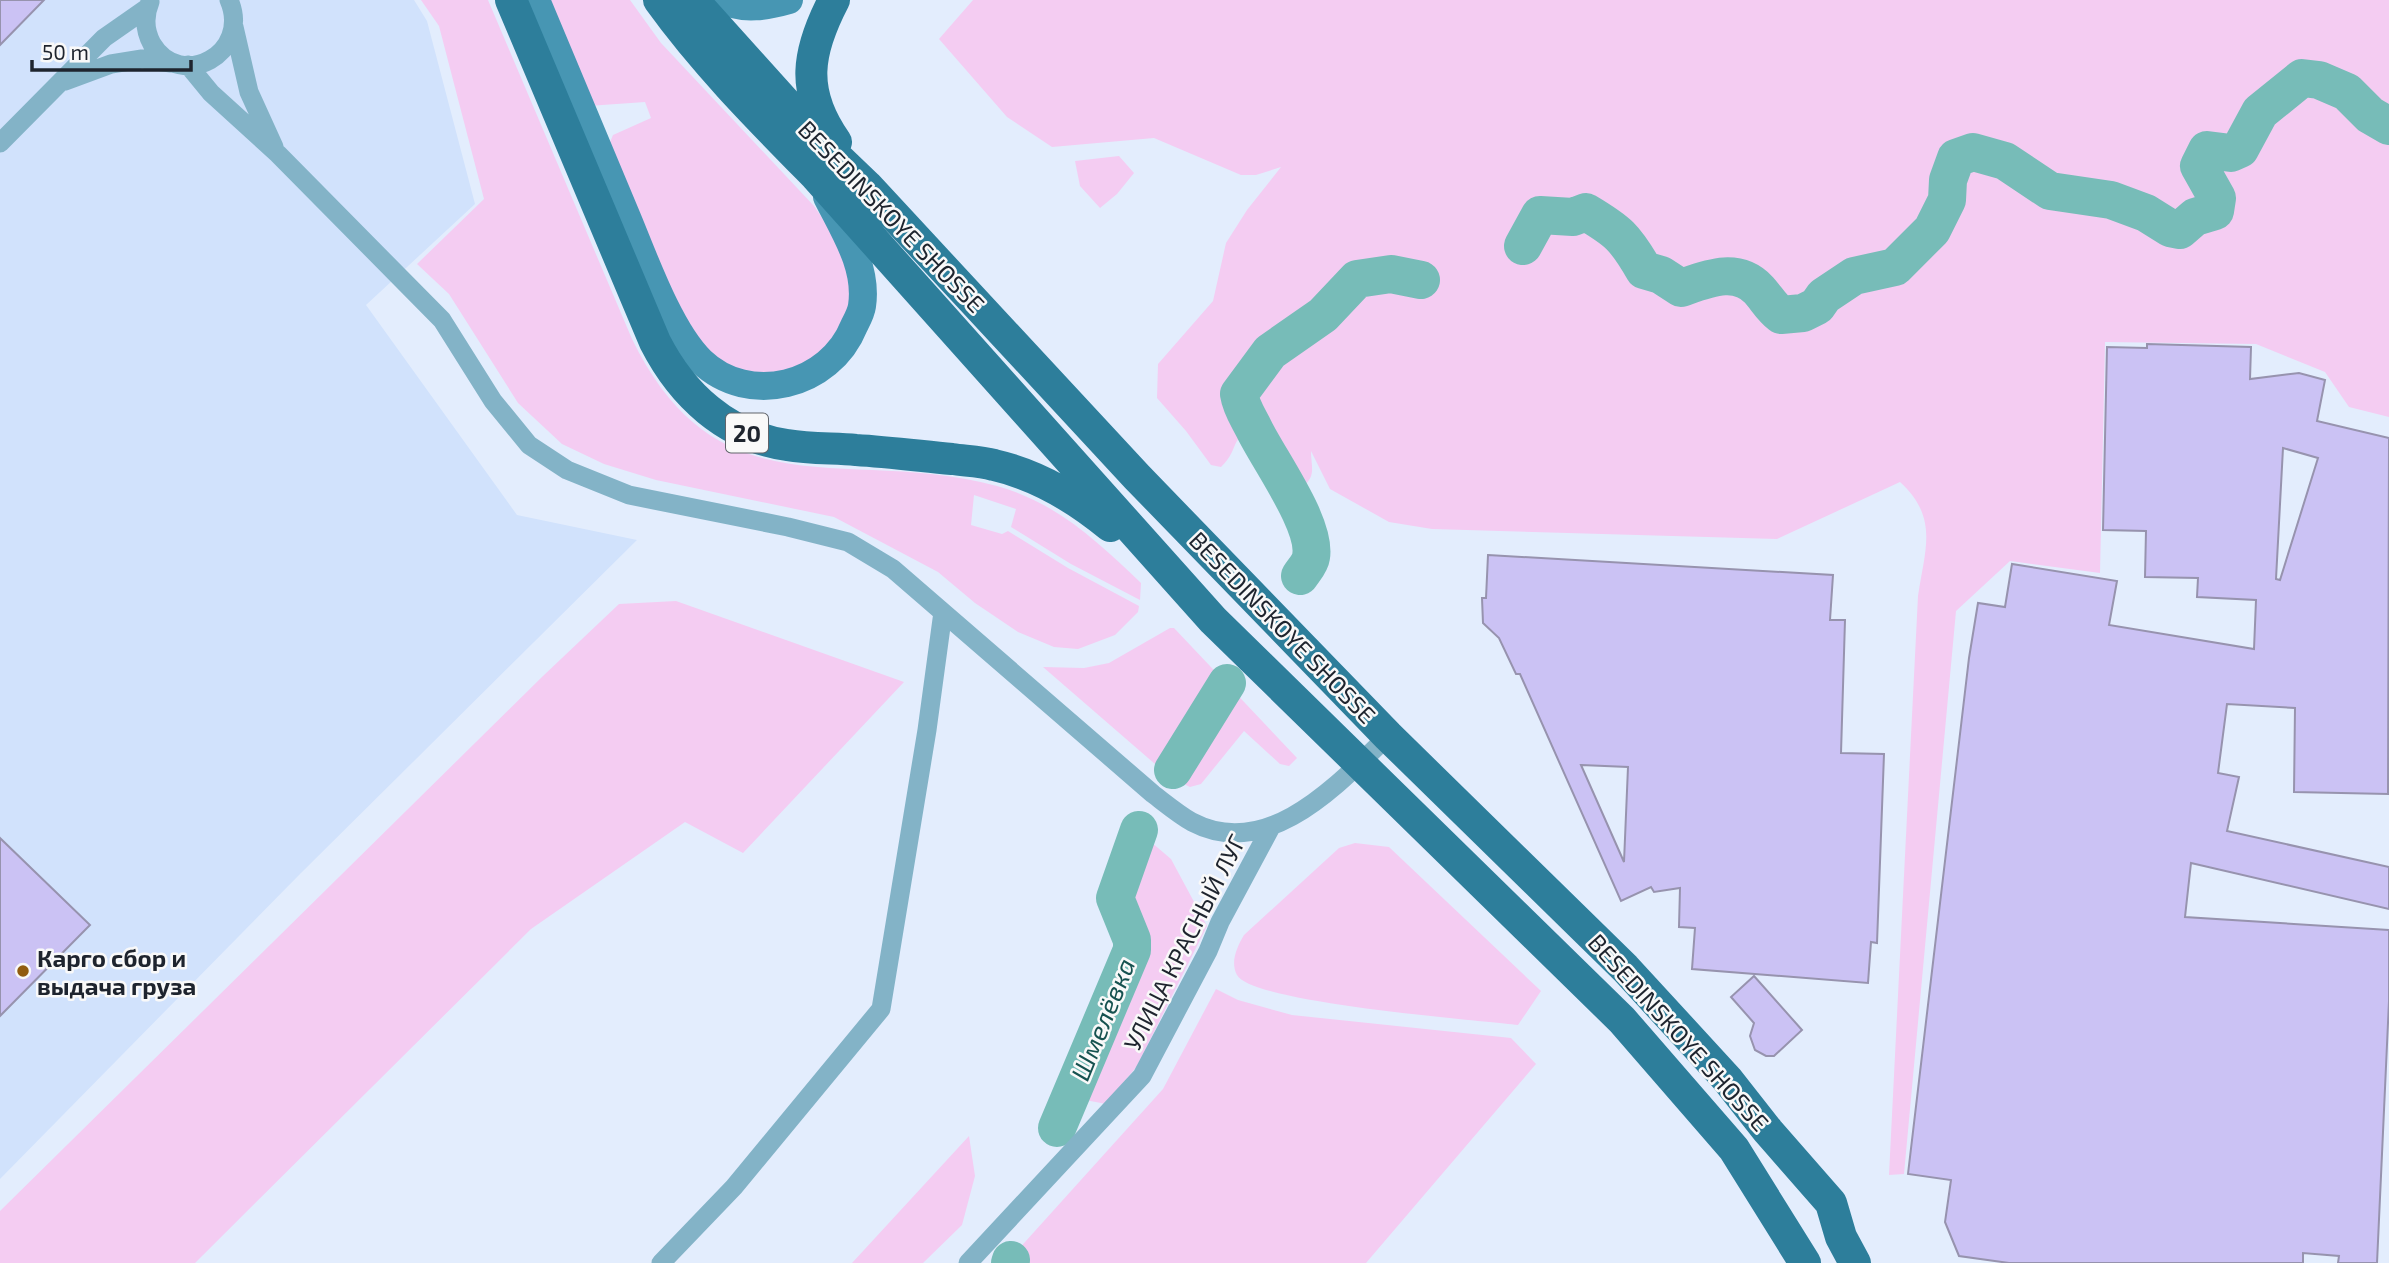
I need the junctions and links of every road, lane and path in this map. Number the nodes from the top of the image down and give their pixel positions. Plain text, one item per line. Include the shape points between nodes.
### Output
1 (229, 0) edge
2 (511, 0) edge
3 (536, 0) edge
4 (659, 0) edge
5 (693, 0) edge
6 (723, 0) edge
7 (789, 0) edge
8 (834, 0) edge
9 (149, 4) edge
10 (234, 27) junction
11 (185, 65) junction
12 (60, 83) junction
13 (0, 143) edge
14 (278, 154) junction
15 (816, 176) junction
16 (867, 186) junction
17 (1201, 606) junction
18 (943, 612) junction
19 (1388, 736) junction
20 (1359, 764) junction
21 (1272, 827) junction
22 (661, 1263) edge
23 (968, 1263) edge
24 (1805, 1263) edge
25 (1855, 1263) edge

1 - 10 street
2 - 17 main road, 20 via 655,342 666,365 695,400 747,433 786,445 993,464 1040,480 1087,507
3 - 15 street via 658,291 687,346 720,375 755,387 788,384 821,370 847,344 862,307 861,267
4 - 15 main road, BESEDINSKOYE SHOSSE via 750,108
5 - 16 main road, BESEDINSKOYE SHOSSE via 819,140
6 - 7 street via 732,5 766,6
8 - 16 main road via 811,59 814,96 829,132
9 - 11 street via 148,37 167,59
9 - 12 street via 104,38
10 - 11 street via 223,51 213,59
10 - 14 street via 249,92
11 - 12 street via 142,59 111,64
11 - 14 street
12 - 13 street
14 - 18 street via 442,320 493,401 529,445 567,470 629,495 848,542 893,569
15 - 17 main road, BESEDINSKOYE SHOSSE
16 - 19 main road, BESEDINSKOYE SHOSSE
17 - 20 main road, BESEDINSKOYE SHOSSE
18 - 21 street via 1153,794 1193,822 1221,831
18 - 22 street via 881,1009 734,1187
19 - 20 street
19 - 25 main road, BESEDINSKOYE SHOSSE via 1625,968 1727,1079 1831,1203
20 - 21 street via 1335,787
20 - 24 main road, BESEDINSKOYE SHOSSE via 1622,1020 1734,1149
21 - 23 street, УЛИЦА КРАСНЫЙ ЛУГ via 1142,1076

